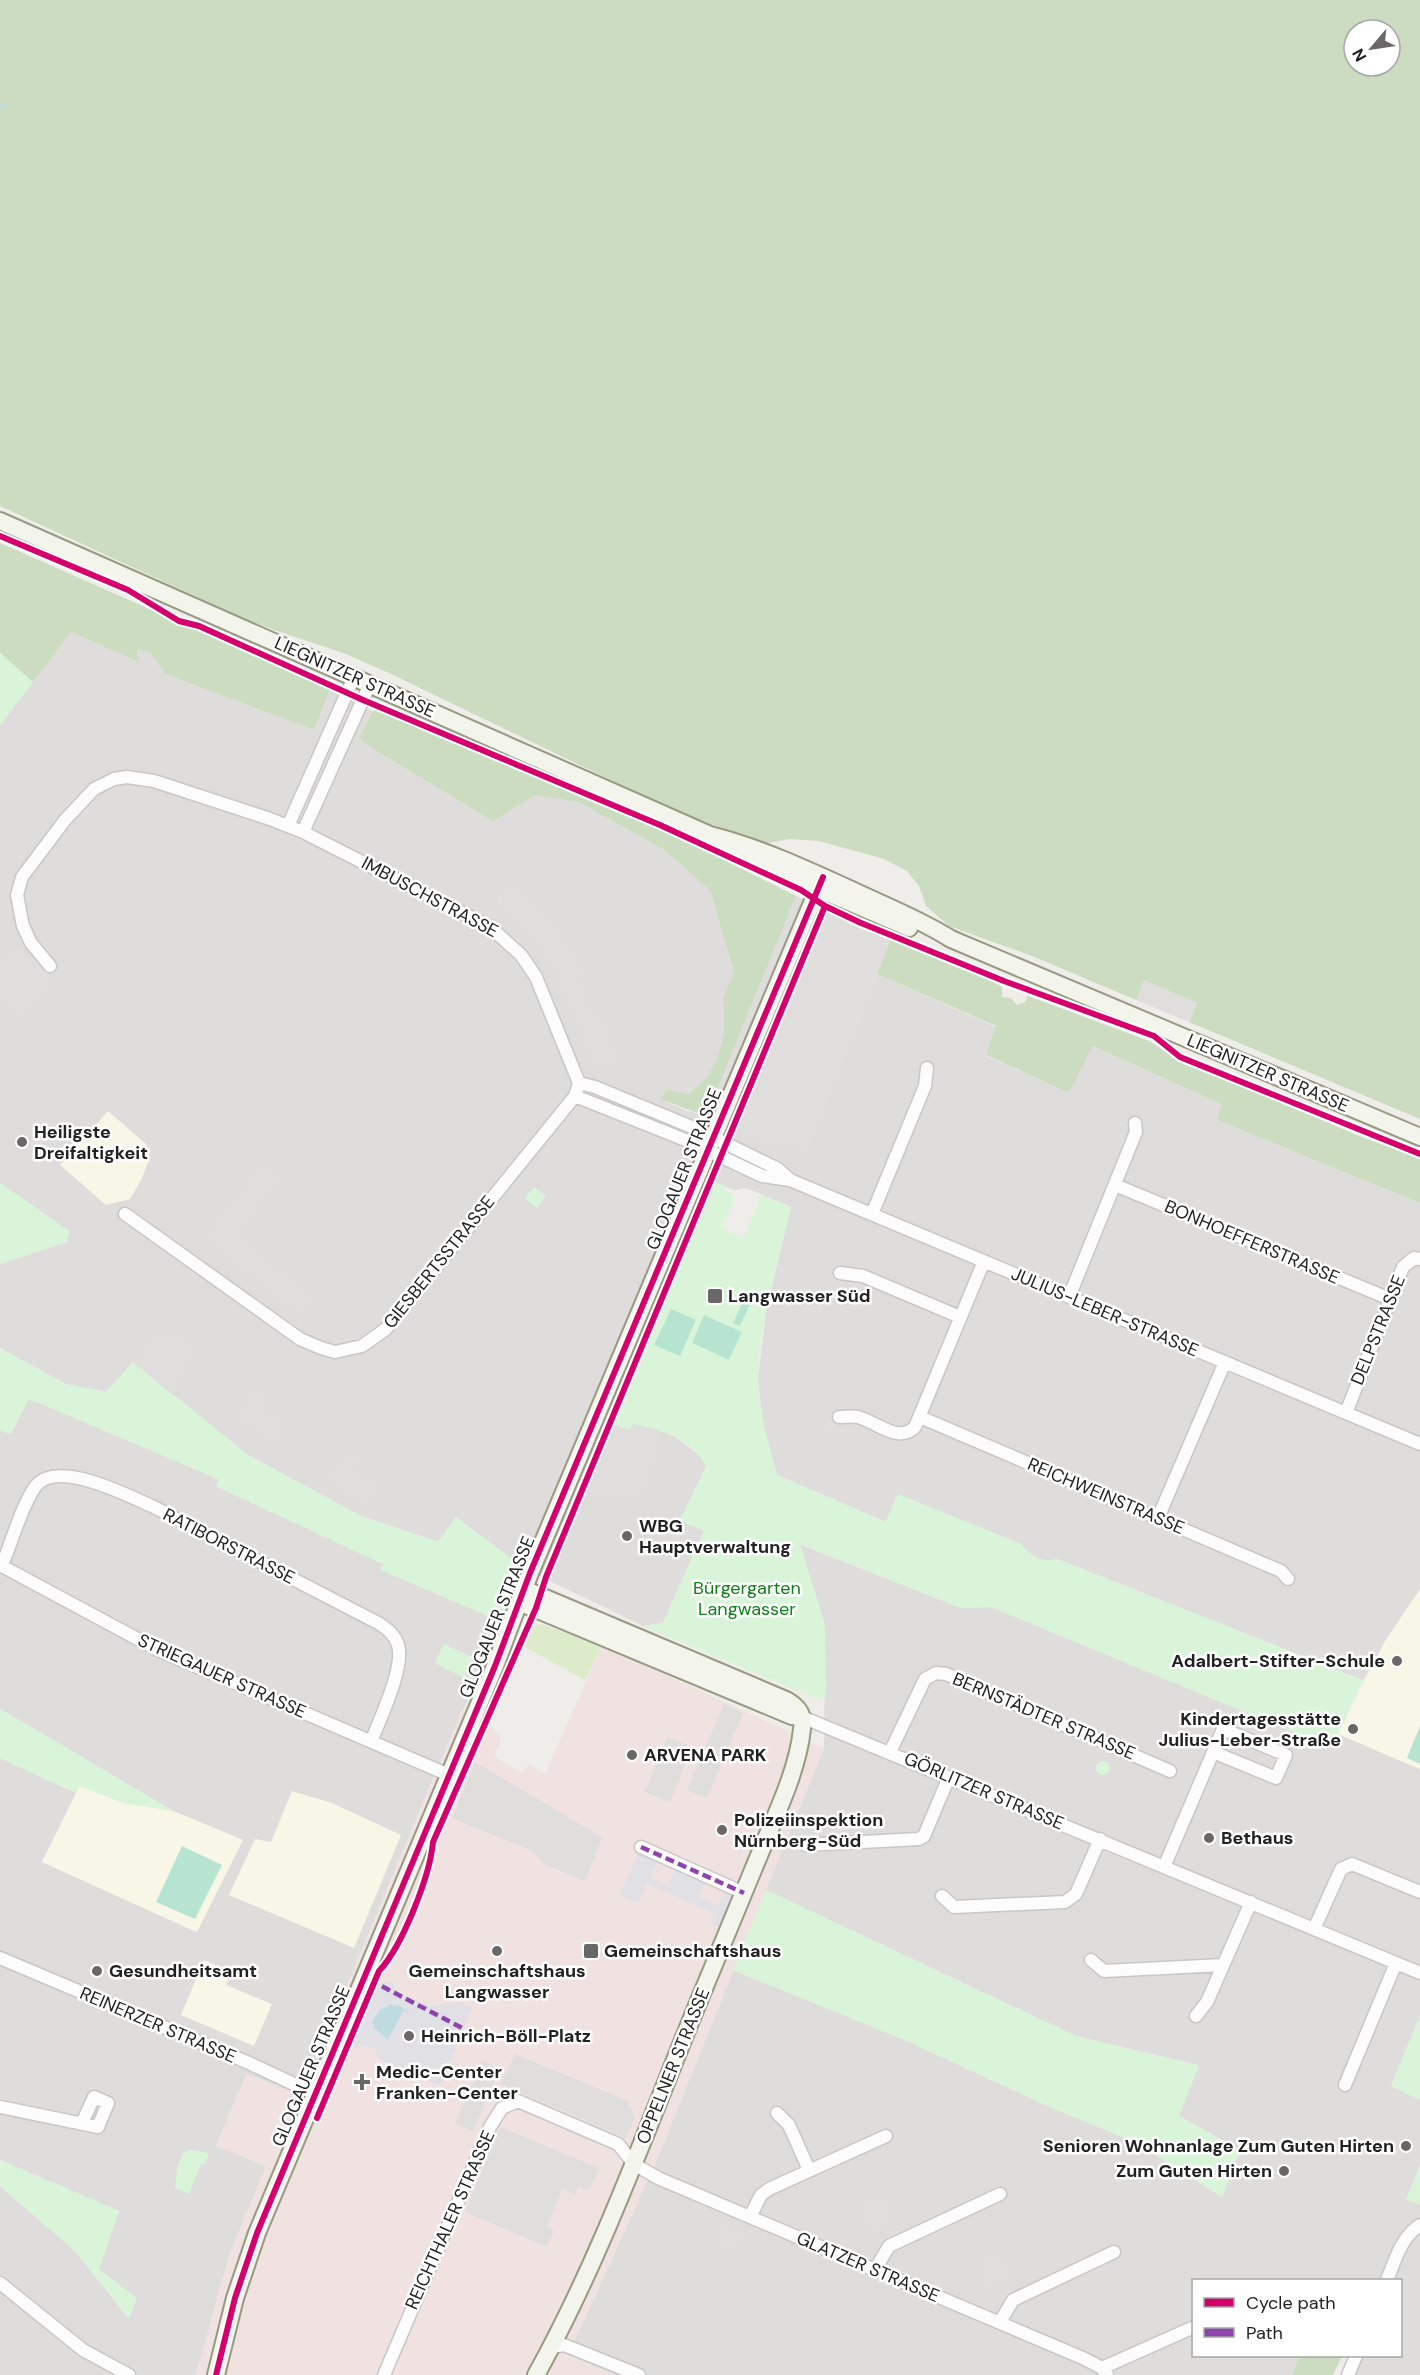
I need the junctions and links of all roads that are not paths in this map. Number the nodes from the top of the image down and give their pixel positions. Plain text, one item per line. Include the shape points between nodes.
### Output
1 (0, 521) edge
2 (354, 677) junction
3 (370, 684) junction
4 (288, 826) junction
5 (303, 832) junction
6 (820, 883) junction
7 (50, 966) dead end
8 (927, 1068) dead end
9 (579, 1083) junction
10 (575, 1096) junction
11 (1135, 1123) dead end
12 (1420, 1137) edge
13 (709, 1144) junction
14 (1115, 1185) junction
15 (125, 1214) dead end
16 (872, 1215) junction
17 (1420, 1259) edge
18 (984, 1261) junction
19 (840, 1273) dead end
20 (1069, 1297) junction
21 (1390, 1299) junction
22 (960, 1317) junction
23 (1225, 1362) junction
24 (1346, 1413) junction
25 (839, 1417) dead end
26 (920, 1418) junction
27 (1420, 1444) edge
28 (1158, 1518) junction
29 (1, 1565) edge
30 (1288, 1579) dead end
31 (521, 1595) junction
32 (802, 1717) junction
33 (372, 1740) junction
34 (890, 1752) junction
35 (1213, 1752) junction
36 (1170, 1771) dead end
37 (449, 1775) junction
38 (949, 1777) junction
39 (1100, 1839) junction
40 (806, 1845) dead end
41 (641, 1846) dead end
42 (1164, 1866) junction
43 (1420, 1892) edge
44 (744, 1893) junction
45 (942, 1896) dead end
46 (1251, 1902) junction
47 (1314, 1929) junction
48 (0, 1958) edge
49 (1091, 1960) dead end
50 (1396, 1963) junction
51 (1223, 1965) junction
52 (1420, 1973) edge
53 (1196, 2016) dead end
54 (1345, 2085) dead end
55 (315, 2094) junction
56 (0, 2107) edge
57 (777, 2113) dead end
58 (82, 2123) dead end
59 (886, 2136) dead end
60 (634, 2164) junction
61 (809, 2170) junction
62 (1000, 2194) dead end
63 (750, 2217) junction
64 (1415, 2228) edge
65 (1114, 2252) dead end
66 (875, 2270) junction
67 (1388, 2279) edge
68 (0, 2283) edge
69 (1000, 2322) junction
70 (1192, 2328) edge
71 (552, 2347) junction
72 (1355, 2357) edge
73 (1105, 2371) edge
74 (129, 2375) edge
75 (216, 2375) edge
76 (384, 2375) edge
77 (536, 2375) edge
78 (639, 2375) edge
79 (1348, 2375) edge

1 - 2 street, LIEGNITZER STRASSE
2 - 3 street, LIEGNITZER STRASSE
2 - 4 street
3 - 5 street
3 - 6 street, LIEGNITZER STRASSE via 710,835 738,854
4 - 5 street, IMBUSCHSTRASSE
4 - 7 street, IMBUSCHSTRASSE via 154,782 126,777 104,783 83,799 22,877 17,895 20,918 31,943
5 - 9 street, IMBUSCHSTRASSE via 502,936 536,977
6 - 12 street, LIEGNITZER STRASSE via 925,934 951,939
6 - 13 street, GLOGAUER STRASSE
8 - 16 street via 925,1086
9 - 10 street
9 - 13 street via 595,1087
10 - 13 street
10 - 15 street, GIESBERTSSTRASSE via 386,1329 349,1350 335,1352 300,1339
11 - 14 street via 1136,1132
13 - 16 street, JULIUS-LEBER-STRASSE via 762,1176 790,1180
13 - 31 street, GLOGAUER STRASSE
14 - 20 street
14 - 21 street, BONHOEFFERSTRASSE
16 - 18 street, JULIUS-LEBER-STRASSE
17 - 21 street, DELPSTRASSE via 1414,1258 1403,1267
18 - 20 street, JULIUS-LEBER-STRASSE
18 - 22 street
19 - 22 street via 863,1276
20 - 23 street, JULIUS-LEBER-STRASSE
21 - 24 street, DELPSTRASSE
22 - 26 street
23 - 24 street, JULIUS-LEBER-STRASSE
23 - 28 street
24 - 27 street, JULIUS-LEBER-STRASSE
25 - 26 street via 857,1417 900,1435 908,1433
26 - 28 street, REICHWEINSTRASSE
28 - 30 street, REICHWEINSTRASSE via 1281,1571
29 - 33 street, STRIEGAUER STRASSE via 158,1650
29 - 33 street, RATIBORSTRASSE via 34,1488 49,1477 65,1475 152,1506 392,1633 399,1646 399,1665
31 - 32 street, GÖRLITZER STRASSE via 786,1700 798,1708
31 - 37 street, GLOGAUER STRASSE
32 - 34 street, GÖRLITZER STRASSE
32 - 44 street, OPPELNER STRASSE via 788,1781
33 - 37 street, STRIEGAUER STRASSE
34 - 36 street, BERNSTÄDTER STRASSE via 925,1678 936,1673
34 - 38 street, GÖRLITZER STRASSE
35 - 35 street via 1223,1729 1286,1755 1276,1778
35 - 42 street
37 - 55 street, GLOGAUER STRASSE
38 - 39 street, GÖRLITZER STRASSE
38 - 40 street via 924,1836 919,1839
39 - 42 street, GÖRLITZER STRASSE
39 - 45 street via 1076,1894 1065,1902 954,1907
41 - 44 street
42 - 46 street, GÖRLITZER STRASSE
43 - 47 street via 1352,1864 1341,1869
44 - 60 street, OPPELNER STRASSE
46 - 47 street, GÖRLITZER STRASSE
46 - 51 street
47 - 50 street, GÖRLITZER STRASSE
48 - 55 street, REINERZER STRASSE via 249,2062
49 - 51 street via 1104,1971
50 - 52 street, GÖRLITZER STRASSE
50 - 54 street
51 - 53 street via 1207,2002
55 - 75 street, GLOGAUER STRASSE via 247,2260
56 - 58 street
57 - 61 street via 789,2125
59 - 61 street
60 - 63 street, GLATZER STRASSE
60 - 71 street, OPPELNER STRASSE
60 - 76 street, REICHTHALER STRASSE via 618,2144 518,2101 502,2108 490,2127
61 - 63 street via 769,2189
62 - 66 street via 889,2246
63 - 66 street, GLATZER STRASSE
64 - 67 street
65 - 69 street via 1013,2300
66 - 69 street, GLATZER STRASSE
68 - 74 street via 82,2350
69 - 73 street, GLATZER STRASSE
70 - 73 street
71 - 77 street, OPPELNER STRASSE
71 - 78 street via 564,2345
72 - 79 street

